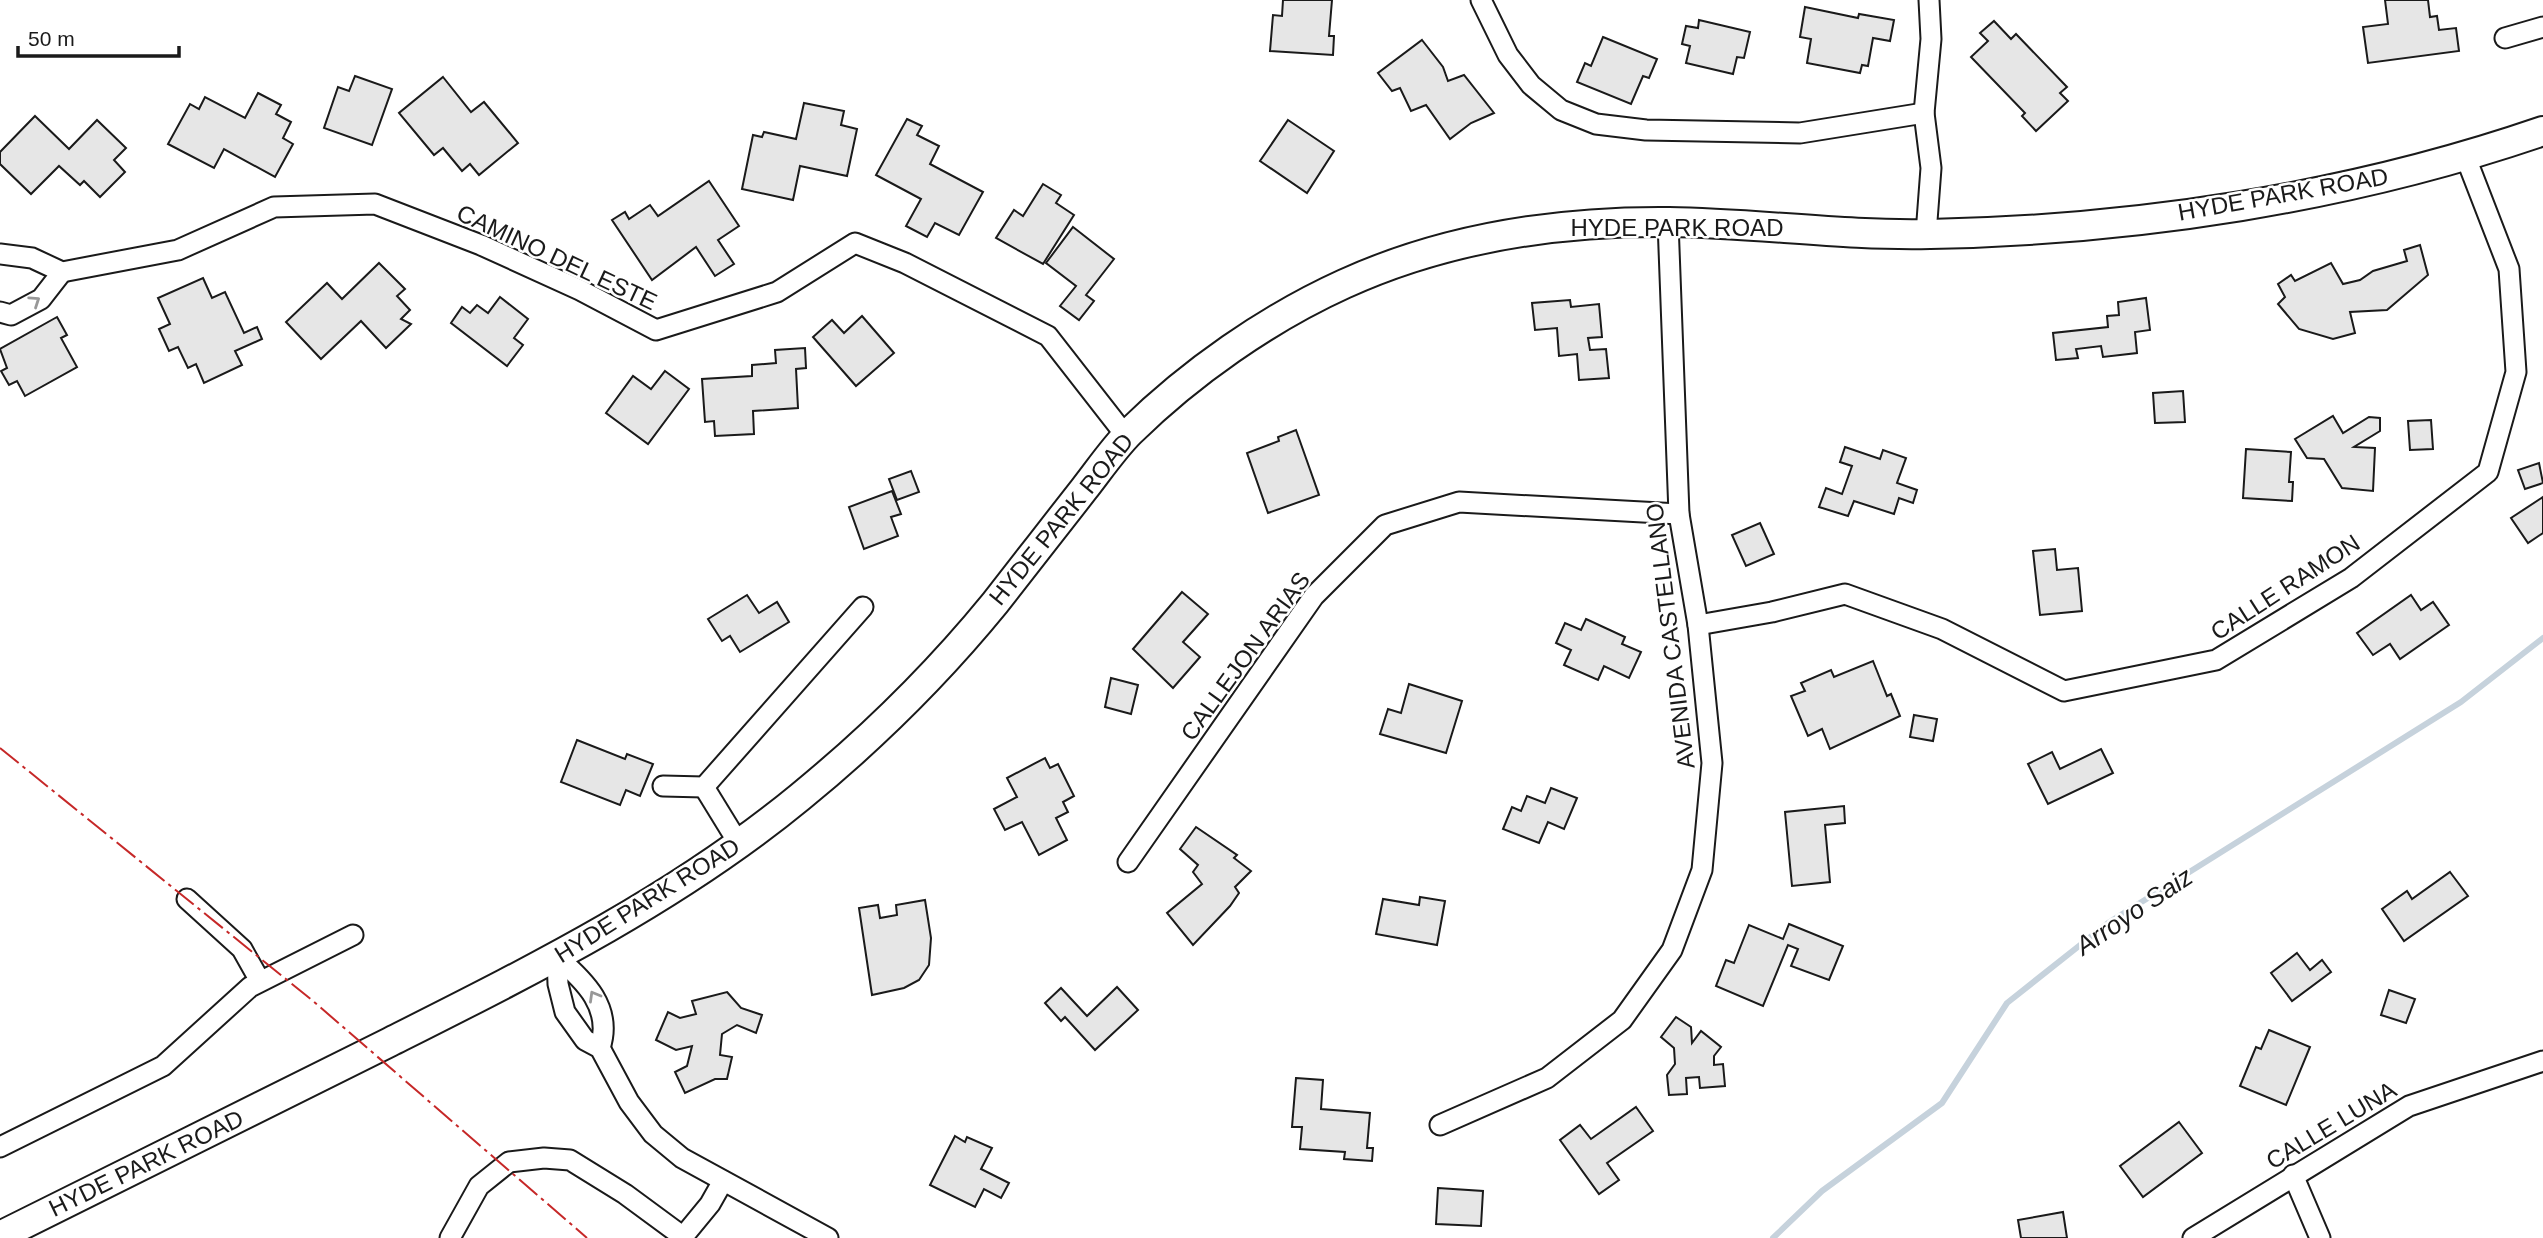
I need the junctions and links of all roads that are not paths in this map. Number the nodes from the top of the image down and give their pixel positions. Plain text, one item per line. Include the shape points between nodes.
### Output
1 (1481, 0) edge
2 (1929, 0) edge
3 (2543, 27) edge
4 (2505, 38) dead end
5 (1924, 113) junction
6 (2543, 131) edge
7 (2466, 158) junction
8 (1668, 222) junction
9 (1926, 234) junction
10 (0, 254) edge
11 (62, 272) junction
12 (0, 312) edge
13 (1126, 436) junction
14 (1679, 514) junction
15 (863, 607) dead end
16 (1698, 625) junction
17 (663, 786) dead end
18 (704, 787) junction
19 (739, 844) junction
20 (1128, 862) dead end
21 (187, 900) dead end
22 (353, 935) dead end
23 (557, 957) junction
24 (260, 981) junction
25 (600, 1048) junction
26 (2543, 1061) edge
27 (1440, 1125) dead end
28 (0, 1147) edge
29 (2293, 1175) junction
30 (723, 1181) junction
31 (0, 1236) edge
32 (682, 1237) edge
33 (450, 1238) edge
34 (828, 1238) edge
35 (2193, 1238) edge
36 (2320, 1238) edge

1 - 5 street via 1508,55 1531,85 1561,110 1596,124 1646,130 1800,133
2 - 5 street via 1931,39
3 - 4 street
5 - 9 street via 1931,168
6 - 7 main road, HYDE PARK ROAD
7 - 9 main road, HYDE PARK ROAD via 2242,206 2084,225
7 - 16 street, CALLE RAMON via 2509,269 2516,372 2488,472 2351,578 2216,660 2064,691 1942,629 1845,594
8 - 9 main road, HYDE PARK ROAD
8 - 13 main road, HYDE PARK ROAD via 1547,227 1431,252 1344,284 1247,340 1194,377
8 - 14 street, AVENIDA CASTELLANO
10 - 11 street via 32,258
12 -> 11 street via 11,315 41,299
11 - 13 street, CAMINO DEL ESTE via 178,250 274,207 375,204 481,245 656,331 777,292 855,243 1048,335
13 - 19 main road, HYDE PARK ROAD via 936,670 848,757
14 - 16 street, AVENIDA CASTELLANO
14 - 20 street, CALLEJON ARIAS via 1459,502 1385,525 1314,596
15 - 18 street
16 - 27 street, AVENIDA CASTELLANO via 1713,763 1702,870 1672,950 1622,1020 1547,1078
17 - 18 street
18 - 19 street
19 - 23 main road, HYDE PARK ROAD via 650,904
21 - 24 street via 242,949
22 - 24 street
23 - 25 street via 565,1012 585,1040
25 -> 23 street via 604,1027 599,1005 584,981
23 - 31 main road, HYDE PARK ROAD
24 - 28 street via 236,997 163,1066
25 - 30 street via 629,1102 653,1134 682,1158
26 - 29 street, CALLE LUNA via 2409,1105
29 - 35 street, CALLE LUNA
29 - 36 street
30 - 32 street
30 - 34 street
32 - 33 street via 570,1160 544,1158 509,1162 479,1186

